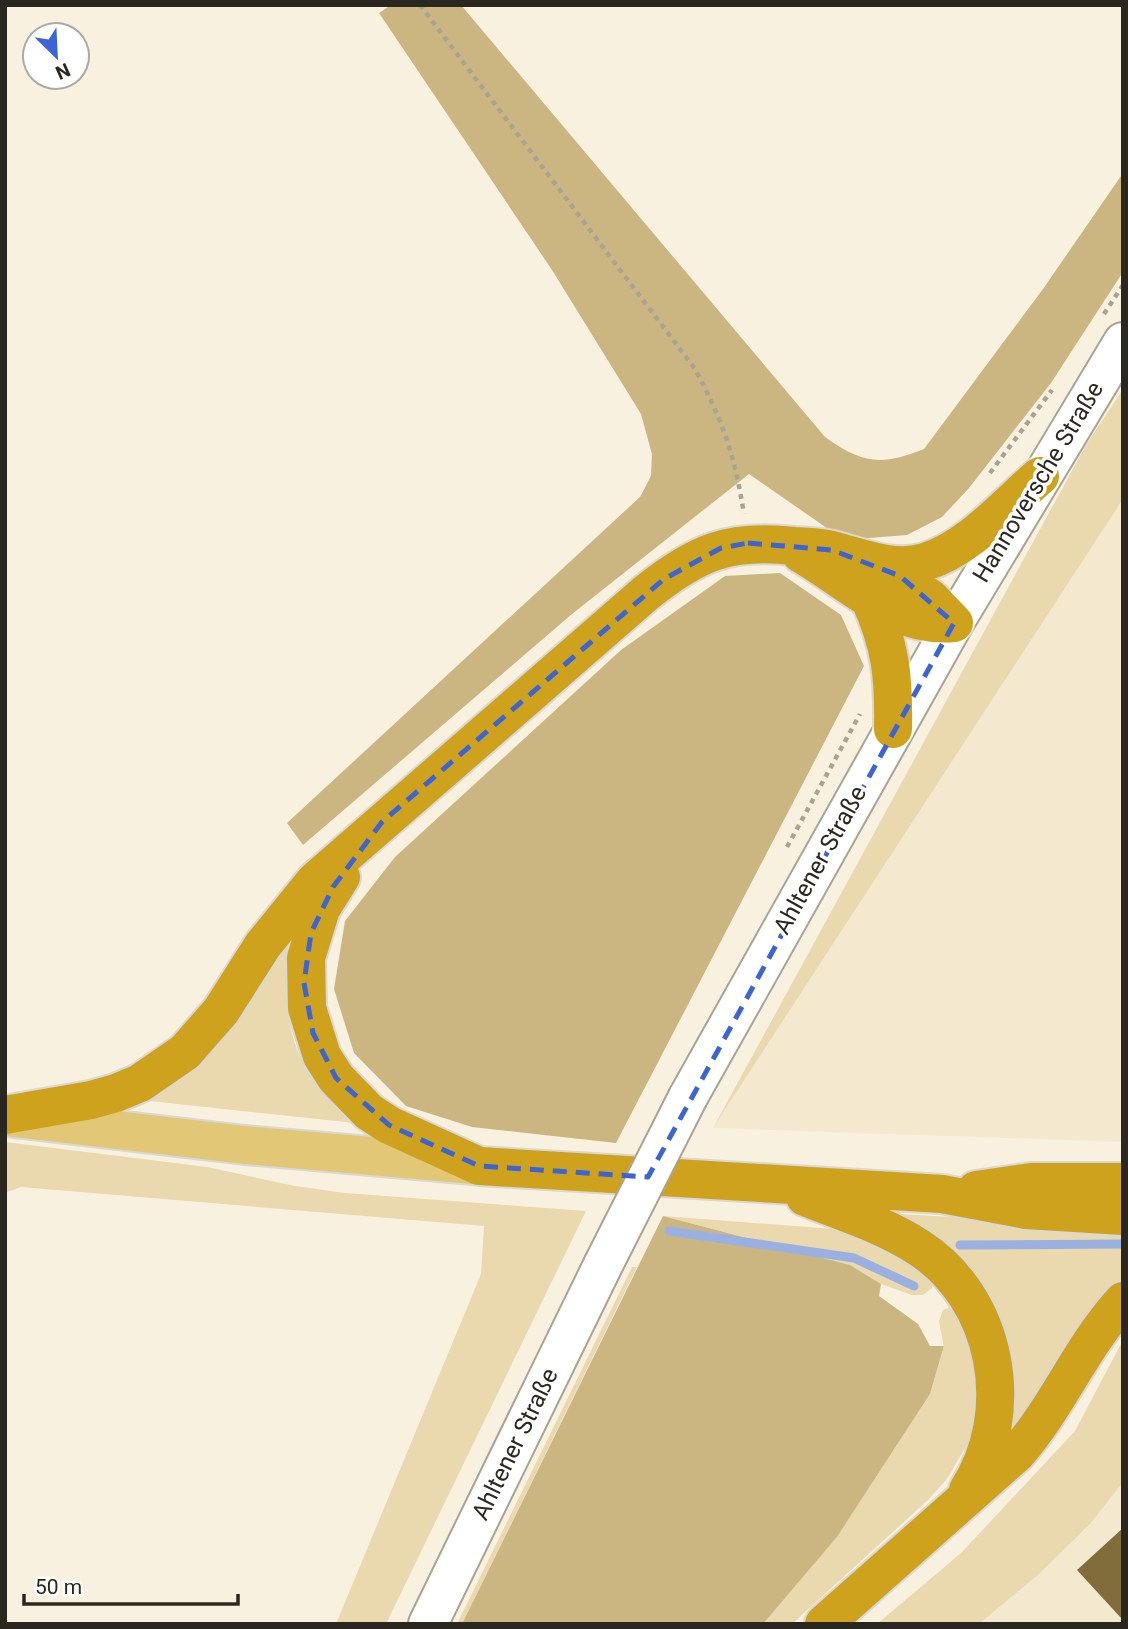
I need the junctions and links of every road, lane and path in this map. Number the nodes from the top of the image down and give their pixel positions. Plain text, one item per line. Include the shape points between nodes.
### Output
1 (420, 5) edge
2 (1123, 342) edge
3 (1040, 476) junction
4 (766, 544) junction
5 (871, 580) junction
6 (954, 623) junction
7 (893, 729) junction
8 (382, 822) junction
9 (5, 1116) edge
10 (479, 1166) junction
11 (1123, 1182) edge
12 (777, 1185) junction
13 (942, 1194) junction
14 (1123, 1216) edge
15 (1123, 1301) edge
16 (961, 1502) junction
17 (428, 1624) edge
18 (824, 1624) edge

1 - 4 path via 695,369 721,418
2 - 3 main road, Hannoversche Straße
3 - 5 highway via 939,557
3 - 6 main road, Hannoversche Straße
4 - 5 highway via 832,550
4 - 8 highway via 711,553 664,579
5 - 6 highway via 930,597
5 - 7 highway via 889,646
6 - 7 main road, Ahltener Straße
7 - 17 main road, Ahltener Straße, bridge via 688,1097
8 - 9 highway via 298,901 262,945 204,1032 163,1069 91,1101
8 - 10 highway via 333,887 312,933 304,983 313,1033 336,1078 369,1112
9 - 10 main road
10 - 12 highway
11 - 13 highway via 1031,1182
12 - 13 highway
12 - 16 highway via 897,1234 920,1248 960,1287 975,1310 993,1359 996,1409 985,1458
13 - 14 highway via 1026,1210
15 - 16 highway via 1031,1437
16 - 18 highway

